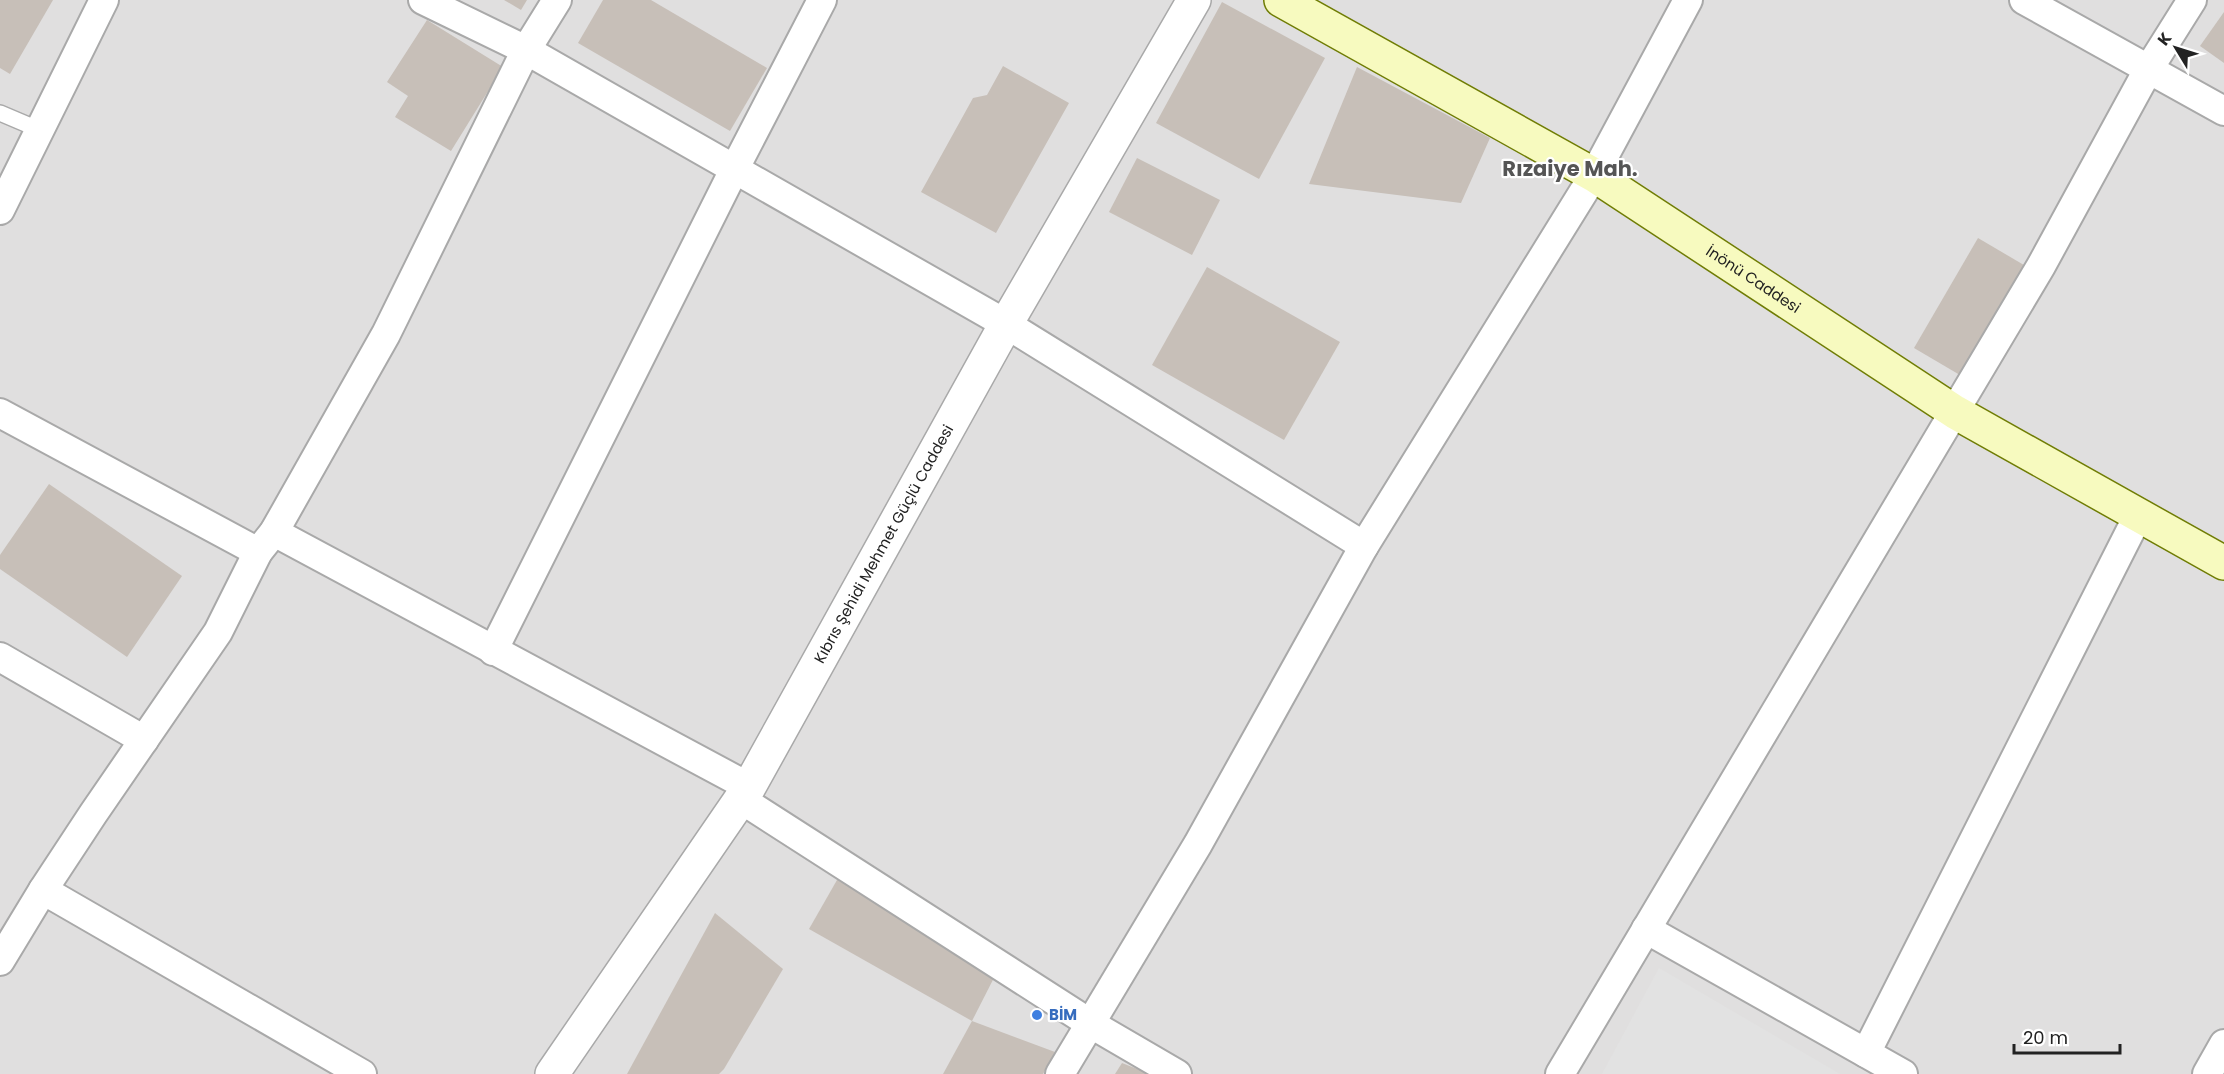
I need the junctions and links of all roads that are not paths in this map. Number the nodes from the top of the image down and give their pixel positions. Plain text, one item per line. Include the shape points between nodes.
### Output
1 (104, 0) edge
2 (423, 0) edge
3 (557, 0) edge
4 (822, 0) edge
5 (1194, 0) edge
6 (1281, 0) edge
7 (1688, 0) edge
8 (2024, 0) edge
9 (2192, 0) edge
10 (525, 50) junction
11 (2148, 70) junction
12 (2224, 111) edge
13 (0, 112) edge
14 (40, 130) junction
15 (735, 168) junction
16 (1594, 176) junction
17 (0, 210) edge
18 (1006, 324) junction
19 (1955, 412) junction
20 (0, 413) edge
21 (2138, 516) junction
22 (266, 542) junction
23 (1364, 546) junction
24 (2224, 563) edge
25 (493, 651) junction
26 (0, 657) edge
27 (144, 740) junction
28 (744, 792) junction
29 (43, 890) junction
30 (1646, 929) junction
31 (0, 961) edge
32 (1091, 1024) junction
33 (2224, 1044) edge
34 (1866, 1053) junction
35 (362, 1074) edge
36 (552, 1074) edge
37 (1059, 1074) edge
38 (1177, 1074) edge
39 (1560, 1074) edge
40 (1903, 1074) edge
41 (2207, 1074) edge

1 - 14 street
2 - 10 street
3 - 10 street
4 - 15 street
5 - 18 street, Kıbrıs Şehidi Mehmet Güçlü Caddesi
6 - 16 main road, İnönü Caddesi
7 - 16 street
8 - 11 street
9 - 11 street
10 - 15 street
10 - 22 street via 386,334
11 - 12 street
11 - 19 street via 2041,266
13 - 14 lane
14 - 17 street
15 - 18 street
15 - 25 street
16 - 19 main road, İnönü Caddesi
16 - 23 street
18 - 23 street
18 - 28 street, Kıbrıs Şehidi Mehmet Güçlü Caddesi
19 - 21 main road, İnönü Caddesi
19 - 30 street
20 - 22 street
21 - 24 main road, İnönü Caddesi
21 - 34 street
22 - 25 street
22 - 27 street via 218,632
23 - 32 street via 1198,844
25 - 28 street
26 - 27 street
27 - 29 street
28 - 32 street
28 - 36 street, Kıbrıs Şehidi Mehmet Güçlü Caddesi
29 - 31 street
29 - 35 street
30 - 34 street
30 - 39 street
32 - 37 street
32 - 38 street
33 - 41 street
34 - 40 street

